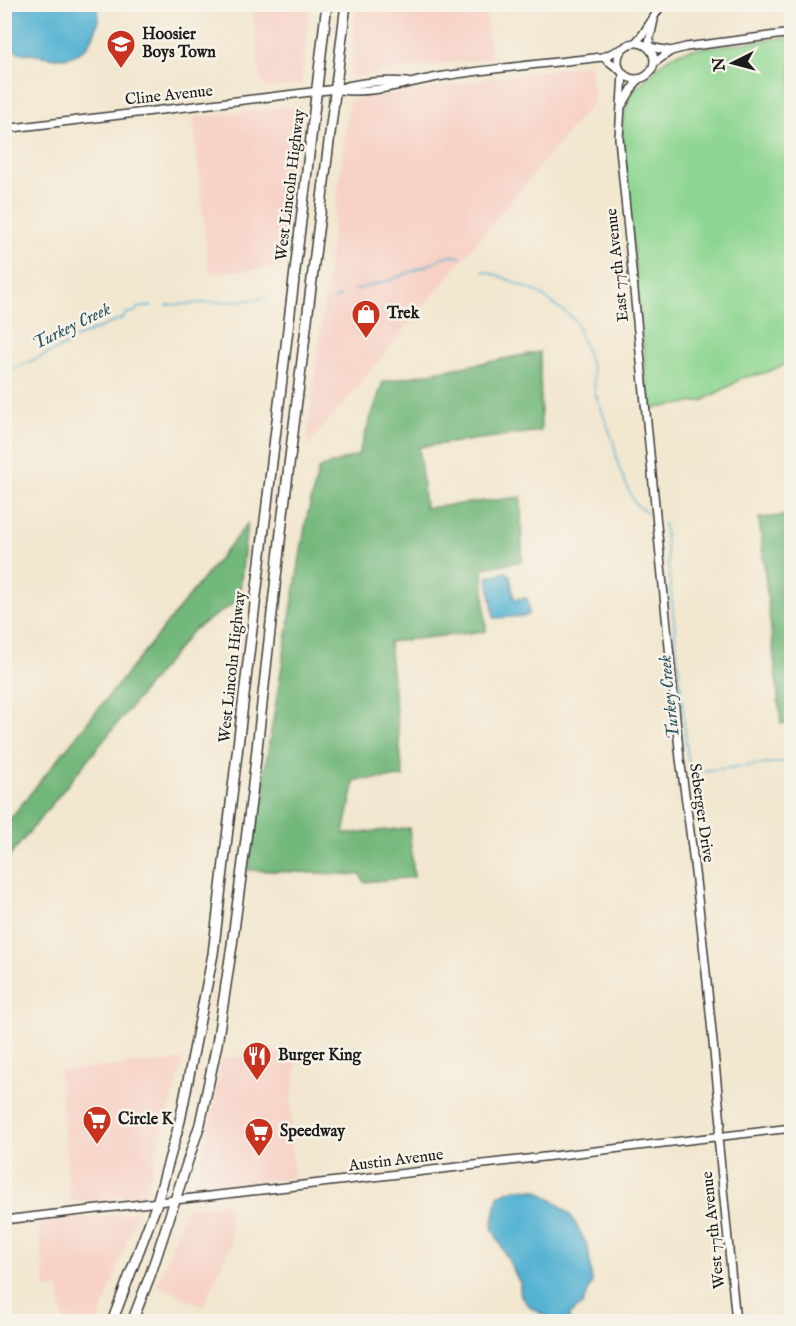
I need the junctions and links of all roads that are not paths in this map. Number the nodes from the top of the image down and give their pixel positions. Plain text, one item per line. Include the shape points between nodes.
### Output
1 (327, 4) edge
2 (346, 4) edge
3 (662, 4) edge
4 (656, 12) junction
5 (792, 33) edge
6 (636, 42) junction
7 (649, 47) junction
8 (621, 50) junction
9 (670, 51) junction
10 (603, 57) junction
11 (654, 63) junction
12 (621, 71) junction
13 (638, 79) junction
14 (336, 89) junction
15 (318, 91) junction
16 (621, 106) junction
17 (4, 129) edge
18 (647, 421) joint
19 (792, 1128) edge
20 (718, 1137) junction
21 (175, 1202) junction
22 (157, 1203) junction
23 (4, 1220) edge
24 (112, 1322) edge
25 (132, 1322) edge
26 (736, 1322) edge

1 - 15 main road, West Lincoln Highway
2 - 14 main road, West Lincoln Highway
3 - 4 street
4 - 6 street
4 - 7 street
5 - 9 street
6 - 7 street
6 - 8 street
7 - 9 street
7 - 11 street
8 - 10 street, Cline Avenue
8 - 12 street
9 - 11 street
10 - 12 street
10 - 14 street, Cline Avenue via 476,72 387,88 351,92
11 - 13 street via 649,74
12 - 13 street
12 - 16 street, East 77th Avenue
13 - 16 street, East 77th Avenue
14 - 15 street, Cline Avenue
14 - 21 main road, West Lincoln Highway via 232,945 202,1112
15 - 17 street, Cline Avenue
15 - 22 main road, West Lincoln Highway via 213,954 180,1121
16 - 18 street, East 77th Avenue via 619,138
18 - 20 street, Seberger Drive via 680,759 705,960 721,1124
19 - 20 street, Austin Avenue
20 - 21 street, Austin Avenue
20 - 26 street, West 77th Avenue
21 - 22 street, Austin Avenue
21 - 25 main road, West Lincoln Highway
22 - 23 street, Austin Avenue
22 - 24 main road, West Lincoln Highway

